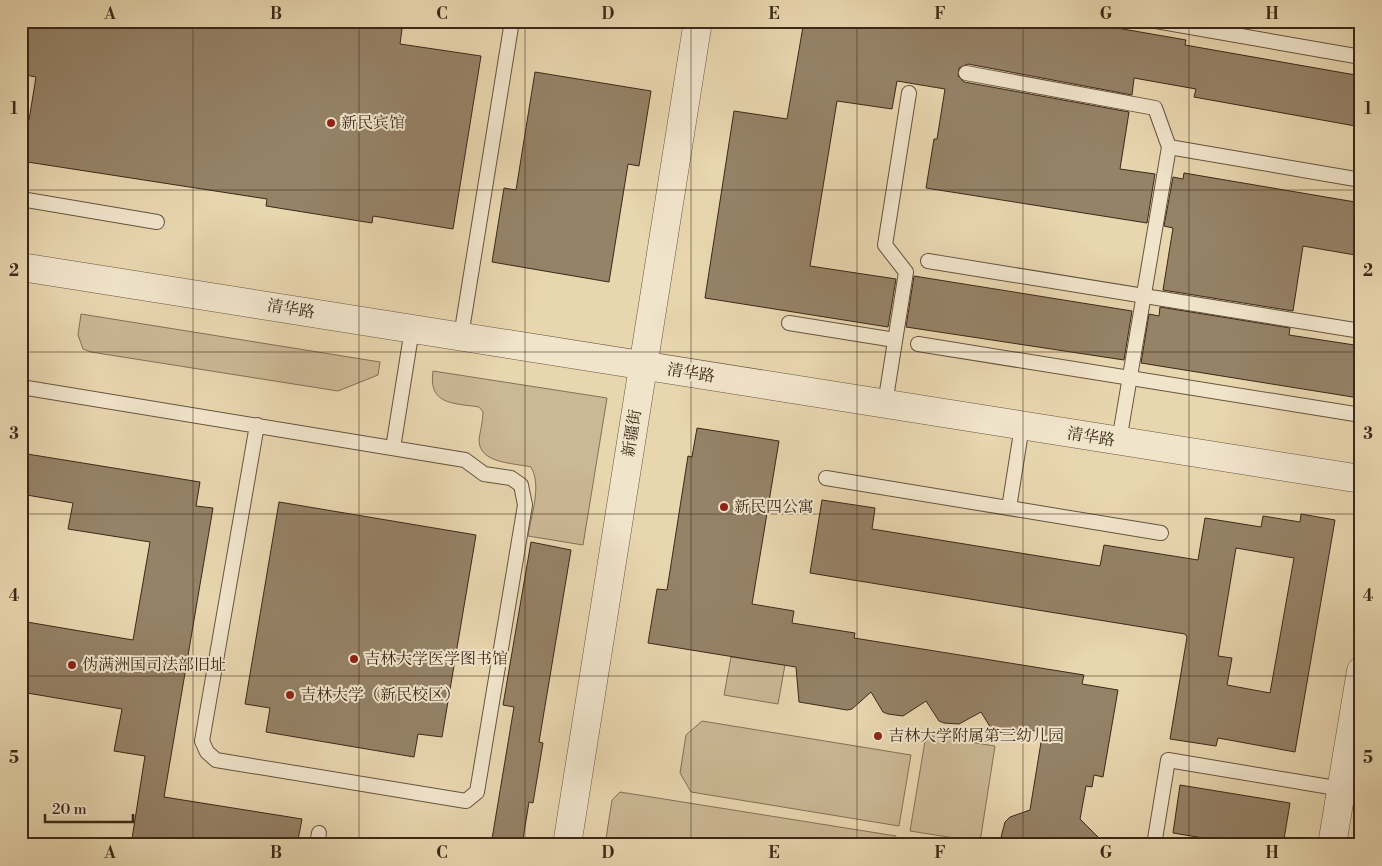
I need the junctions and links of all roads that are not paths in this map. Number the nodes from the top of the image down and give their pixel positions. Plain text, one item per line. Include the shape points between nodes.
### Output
1 (512, 21) edge
2 (698, 21) edge
3 (1156, 21) edge
4 (1361, 58) edge
5 (966, 73) dead end
6 (909, 93) dead end
7 (1169, 147) junction
8 (1361, 180) edge
9 (21, 199) edge
10 (157, 222) dead end
11 (928, 261) dead end
12 (21, 266) edge
13 (1144, 296) junction
14 (789, 323) dead end
15 (412, 329) junction
16 (1361, 332) edge
17 (461, 336) junction
18 (895, 340) junction
19 (918, 344) dead end
20 (643, 366) junction
21 (1130, 378) junction
22 (21, 387) edge
23 (885, 404) junction
24 (1361, 415) edge
25 (257, 426) junction
26 (1022, 426) junction
27 (1119, 441) junction
28 (393, 448) junction
29 (826, 478) dead end
30 (1361, 480) edge
31 (1008, 508) junction
32 (1161, 533) dead end
33 (1361, 671) edge
34 (1342, 789) junction
35 (566, 845) edge
36 (1154, 845) edge
37 (1332, 845) edge

1 - 17 lane
2 - 20 street, 新疆街
3 - 4 lane
5 - 7 lane via 1155,108
6 - 18 lane via 885,245 906,272
7 - 8 lane
7 - 13 lane
9 - 10 lane
11 - 13 lane
12 - 15 street, 清华路
13 - 16 lane
13 - 21 lane
14 - 18 lane
15 - 17 street, 清华路
15 - 28 lane
17 - 20 street, 清华路
18 - 23 lane
19 - 21 lane
20 - 23 street, 清华路
20 - 35 street, 新疆街
21 - 24 lane
21 - 27 lane
22 - 25 lane
23 - 26 street, 清华路
25 - 28 lane
25 - 28 lane via 202,741 207,752 216,760 466,801 477,792 525,505 522,485 511,478 484,474 465,460
26 - 27 street, 清华路
26 - 31 lane
27 - 30 street, 清华路
29 - 31 lane
31 - 32 lane
33 - 34 street
34 - 36 lane via 1168,760
34 - 37 street

